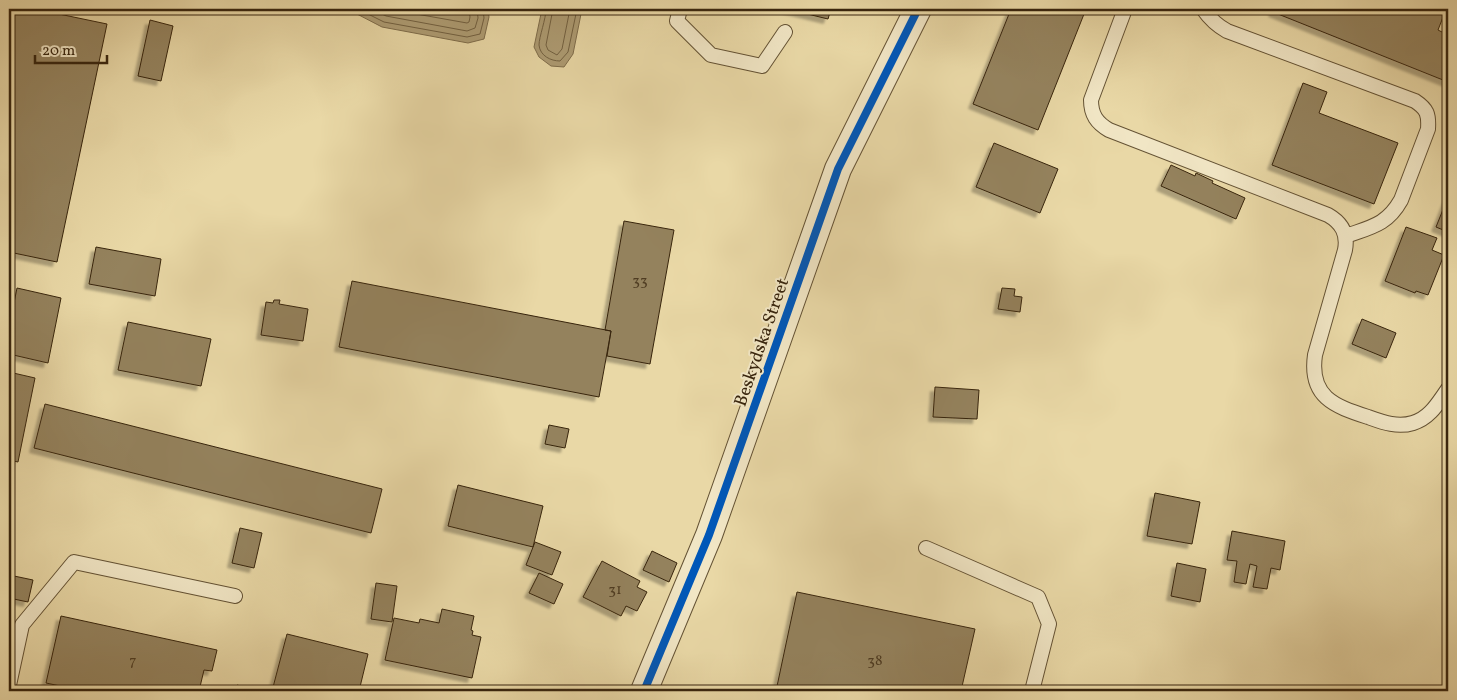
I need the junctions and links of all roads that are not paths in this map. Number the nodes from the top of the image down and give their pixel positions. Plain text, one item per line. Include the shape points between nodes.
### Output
1 (680, 9) edge
2 (918, 9) edge
3 (1125, 9) edge
4 (1203, 9) edge
5 (785, 32) dead end
6 (1346, 236) junction
7 (1448, 389) edge
8 (926, 548) dead end
9 (234, 596) dead end
10 (9, 685) edge
11 (644, 691) edge
12 (1032, 691) edge

1 - 5 lane via 677,21 712,55 762,66
2 - 11 street, Beskydska Street via 838,169 709,535
3 - 6 lane via 1093,93 1091,108 1097,121 1109,130 1328,215 1340,223
4 - 6 lane via 1217,26 1227,31 1424,107 1429,117 1428,129 1395,211 1375,226
6 - 7 lane via 1345,250 1315,355 1314,378 1318,388 1333,404 1343,409 1395,425 1422,419
8 - 12 lane via 1038,597 1049,624
9 - 10 lane via 74,562 22,626

